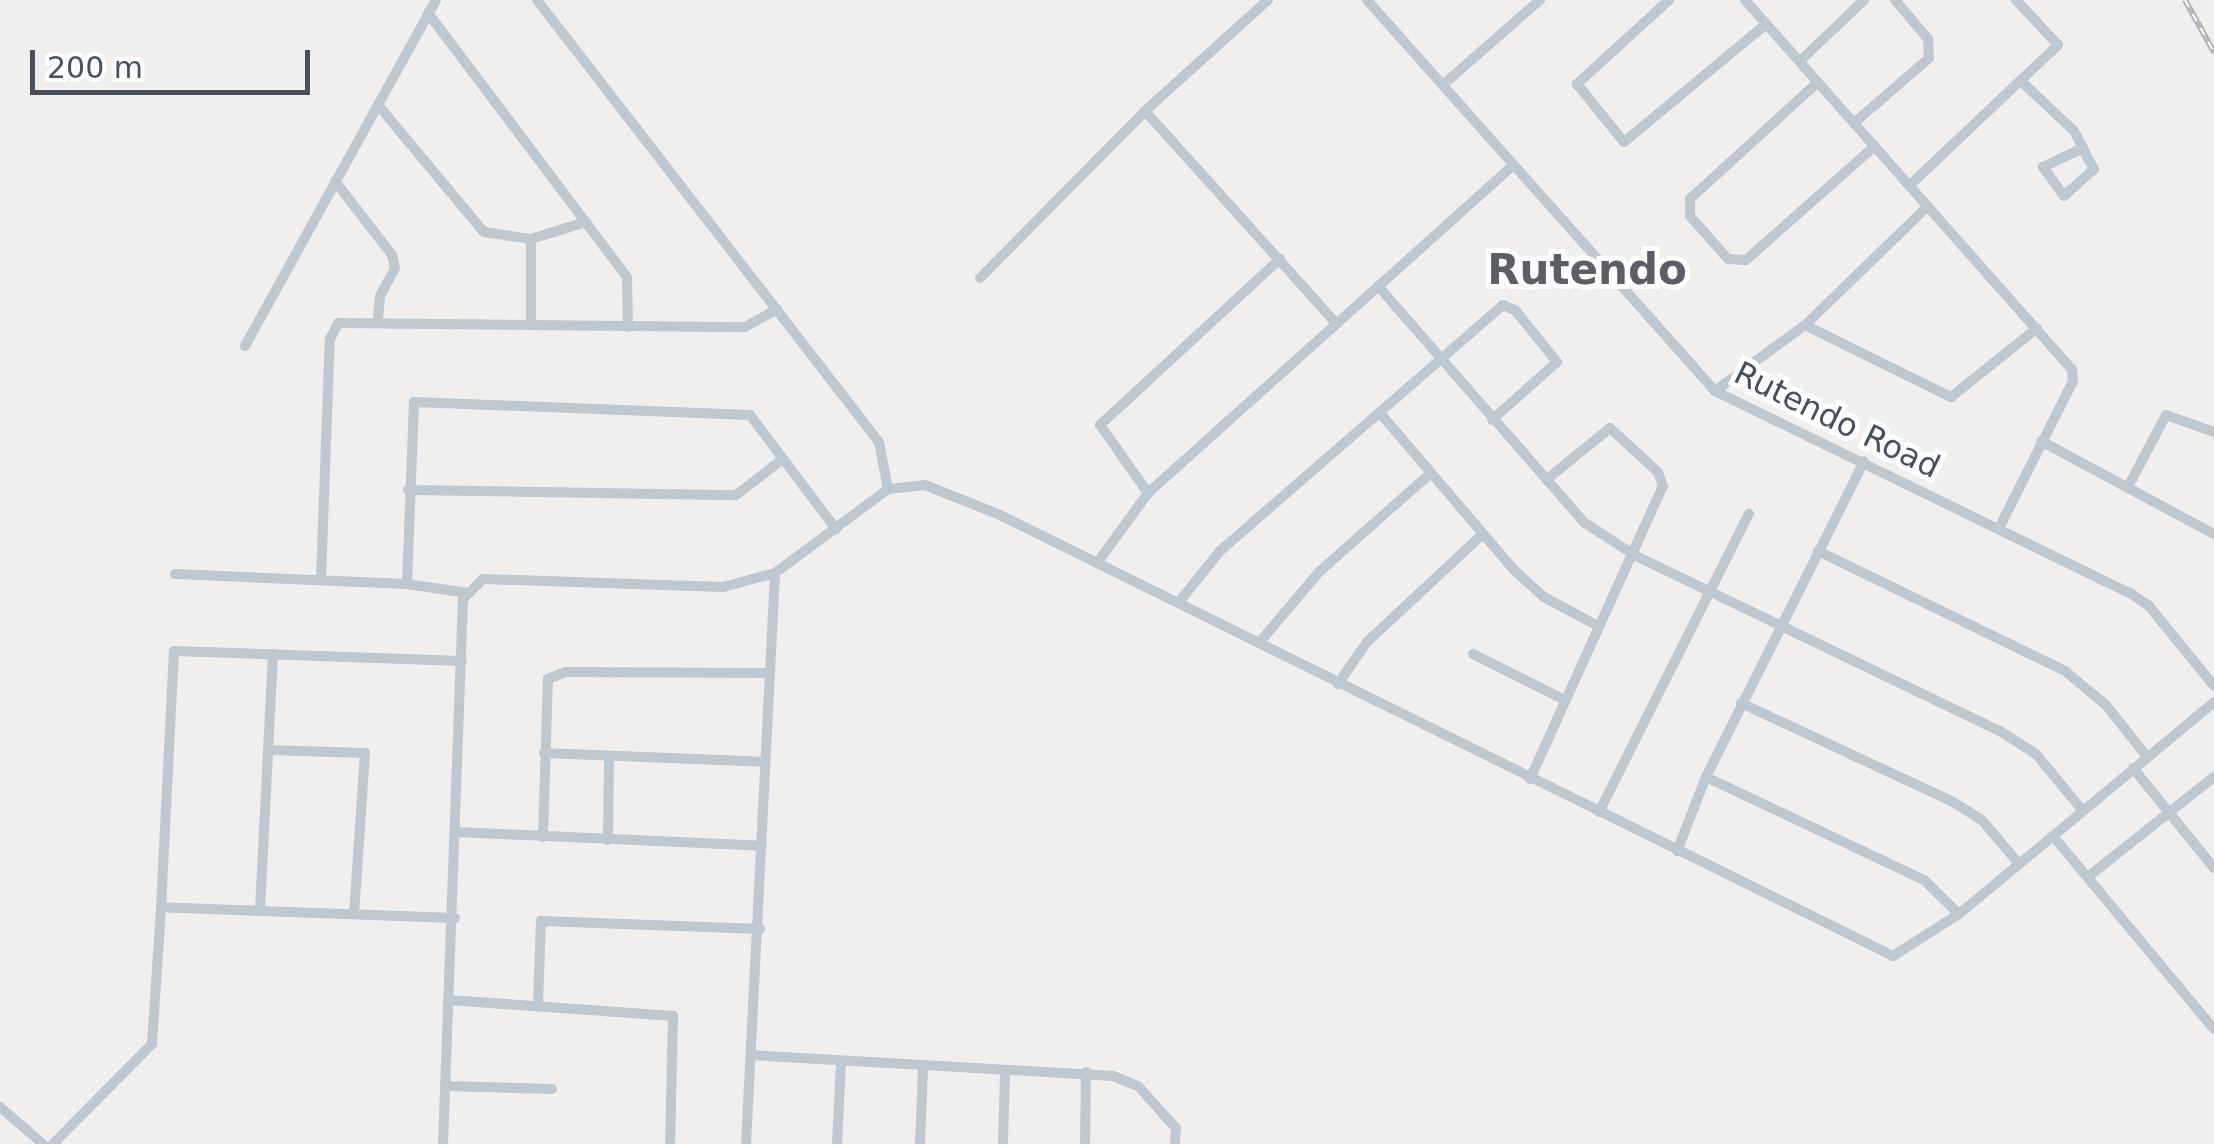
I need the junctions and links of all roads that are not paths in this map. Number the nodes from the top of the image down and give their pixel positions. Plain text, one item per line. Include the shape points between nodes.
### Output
1 (436, 0) edge
2 (537, 0) edge
3 (1268, 0) edge
4 (1367, 0) edge
5 (1540, 0) edge
6 (1669, 0) edge
7 (1745, 0) edge
8 (1864, 0) edge
9 (1895, 0) edge
10 (2016, 0) edge
11 (428, 13) junction
12 (1766, 24) junction
13 (1800, 61) junction
14 (1818, 82) junction
15 (2022, 82) junction
16 (1444, 84) junction
17 (378, 104) junction
18 (1145, 111) junction
19 (1854, 122) junction
20 (1875, 146) junction
21 (2083, 148) junction
22 (1514, 165) junction
23 (335, 181) junction
24 (1910, 185) junction
25 (1928, 206) junction
26 (586, 222) junction
27 (531, 239) junction
28 (1280, 260) junction
29 (980, 278) dead end
30 (1378, 286) junction
31 (776, 309) junction
32 (378, 320) junction
33 (1335, 322) junction
34 (531, 325) junction
35 (1804, 325) junction
36 (628, 328) junction
37 (2037, 328) junction
38 (245, 346) dead end
39 (1437, 358) junction
40 (1716, 390) junction
41 (1380, 413) junction
42 (1492, 420) junction
43 (2214, 432) edge
44 (2042, 441) junction
45 (783, 459) junction
46 (1864, 461) junction
47 (1431, 473) junction
48 (1546, 480) junction
49 (2128, 486) junction
50 (408, 490) junction
51 (888, 490) junction
52 (1148, 493) junction
53 (1749, 514) dead end
54 (2000, 526) junction
55 (836, 528) junction
56 (1483, 534) junction
57 (2214, 534) edge
58 (1818, 551) junction
59 (1636, 556) junction
60 (1097, 563) junction
61 (775, 573) junction
62 (174, 574) dead end
63 (321, 579) junction
64 (406, 584) junction
65 (1708, 588) junction
66 (468, 593) junction
67 (1179, 602) junction
68 (1598, 626) junction
69 (1778, 626) junction
70 (1258, 643) junction
71 (273, 654) junction
72 (1473, 654) dead end
73 (462, 661) junction
74 (768, 673) junction
75 (1338, 684) junction
76 (2214, 686) edge
77 (1565, 700) junction
78 (2214, 702) edge
79 (1741, 703) junction
80 (268, 750) junction
81 (544, 753) junction
82 (2147, 756) junction
83 (609, 758) junction
84 (764, 762) junction
85 (2134, 768) junction
86 (1706, 777) junction
87 (2214, 777) edge
88 (1530, 780) junction
89 (2082, 811) junction
90 (2168, 811) junction
91 (1598, 812) junction
92 (458, 832) junction
93 (543, 836) junction
94 (2053, 836) junction
95 (608, 840) junction
96 (762, 846) junction
97 (1676, 851) junction
98 (2019, 864) junction
99 (2214, 868) edge
100 (2089, 876) junction
101 (161, 907) junction
102 (260, 910) junction
103 (354, 914) junction
104 (1959, 914) junction
105 (455, 918) junction
106 (760, 929) junction
107 (449, 1000) junction
108 (538, 1005) junction
109 (2214, 1029) edge
110 (751, 1055) junction
111 (841, 1063) junction
112 (923, 1068) junction
113 (1005, 1072) junction
114 (1086, 1072) junction
115 (445, 1086) junction
116 (552, 1089) dead end
117 (0, 1108) edge
118 (43, 1144) edge
119 (53, 1144) edge
120 (444, 1144) edge
121 (670, 1144) edge
122 (746, 1144) edge
123 (837, 1144) edge
124 (920, 1144) edge
125 (1003, 1144) edge
126 (1085, 1144) edge
127 (1175, 1144) edge

1 - 11 street
2 - 31 street
3 - 18 street
4 - 16 street, Rutendo Road
5 - 16 street
6 - 12 street via 1577,84 1624,142
7 - 12 street
8 - 13 street
9 - 19 street via 1928,39 1929,58
10 - 15 street via 2058,46
11 - 17 street
11 - 26 street
12 - 13 street
13 - 14 street
14 - 19 street
14 - 20 street via 1690,199 1690,216 1728,259 1746,260
15 - 21 street
15 - 24 street
16 - 22 street, Rutendo Road
17 - 23 street
17 - 27 street via 484,232
18 - 28 street
18 - 29 street
19 - 20 street
20 - 24 street
21 - 21 street via 2043,167 2064,196 2094,169
22 - 30 street
22 - 40 street, Rutendo Road
23 - 32 street via 392,255 396,268 380,296
23 - 38 street
24 - 25 street
25 - 35 street
25 - 37 street
26 - 27 street
26 - 36 street via 626,276
27 - 34 street
28 - 33 street
28 - 52 street via 1100,425
30 - 33 street
30 - 39 street
31 - 36 street via 745,327
31 - 51 street via 880,442
32 - 34 street
32 - 63 street via 338,323 330,340
33 - 52 street
34 - 36 street
35 - 37 street via 1952,396
35 - 40 street
37 - 44 street via 2072,369 2073,380
39 - 41 street
39 - 42 street
39 - 42 street via 1494,308 1515,310 1556,362
40 - 46 street, Rutendo Road
41 - 47 street
41 - 67 street via 1220,551
42 - 48 street
43 - 49 street via 2166,415
44 - 49 street
44 - 54 street
45 - 50 street via 736,495
45 - 50 street via 750,414 414,402
45 - 55 street
46 - 54 street, Rutendo Road
46 - 58 street
47 - 56 street
47 - 70 street via 1319,572
48 - 59 street via 1585,523
48 - 59 street via 1602,432 1617,429 1663,486
49 - 57 street
50 - 64 street
51 - 55 street
51 - 60 street via 926,485
52 - 60 street
53 - 65 street
54 - 76 street, Rutendo Road via 2149,606
55 - 61 street
56 - 68 street via 1544,598
56 - 75 street via 1366,642
58 - 69 street
58 - 82 street via 2064,671 2106,705
59 - 65 street
59 - 68 street
60 - 67 street
61 - 66 street via 722,586 483,578
61 - 74 street
62 - 63 street
63 - 64 street
64 - 66 street
65 - 69 street
65 - 91 street
66 - 73 street
67 - 70 street
68 - 77 street
69 - 79 street
69 - 89 street via 2000,731 2036,754
70 - 75 street
71 - 73 street
71 - 80 street
71 - 101 street via 174,651
72 - 77 street
73 - 92 street
74 - 81 street via 565,672 548,679
74 - 84 street
75 - 88 street
77 - 88 street
78 - 82 street
79 - 86 street
79 - 98 street via 1953,802 1982,820
80 - 102 street
80 - 103 street via 364,753
81 - 83 street
81 - 93 street
82 - 85 street
83 - 84 street
83 - 95 street
84 - 96 street
85 - 89 street
85 - 90 street
86 - 97 street
86 - 104 street via 1924,880
87 - 90 street
88 - 91 street
89 - 94 street
90 - 99 street
90 - 100 street
91 - 97 street
92 - 93 street
92 - 105 street
93 - 95 street
94 - 98 street
94 - 100 street
95 - 96 street
96 - 106 street
97 - 104 street via 1893,956
98 - 104 street
100 - 109 street
101 - 102 street
101 - 119 street via 152,1044
102 - 103 street
103 - 105 street
105 - 107 street
106 - 108 street via 541,921
106 - 110 street
107 - 108 street
107 - 115 street
108 - 121 street via 673,1016
110 - 111 street
110 - 122 street
111 - 112 street
111 - 123 street
112 - 113 street
112 - 124 street
113 - 114 street
113 - 125 street
114 - 126 street
114 - 127 street via 1138,1086 1176,1128
115 - 116 street
115 - 120 street
117 - 118 street

